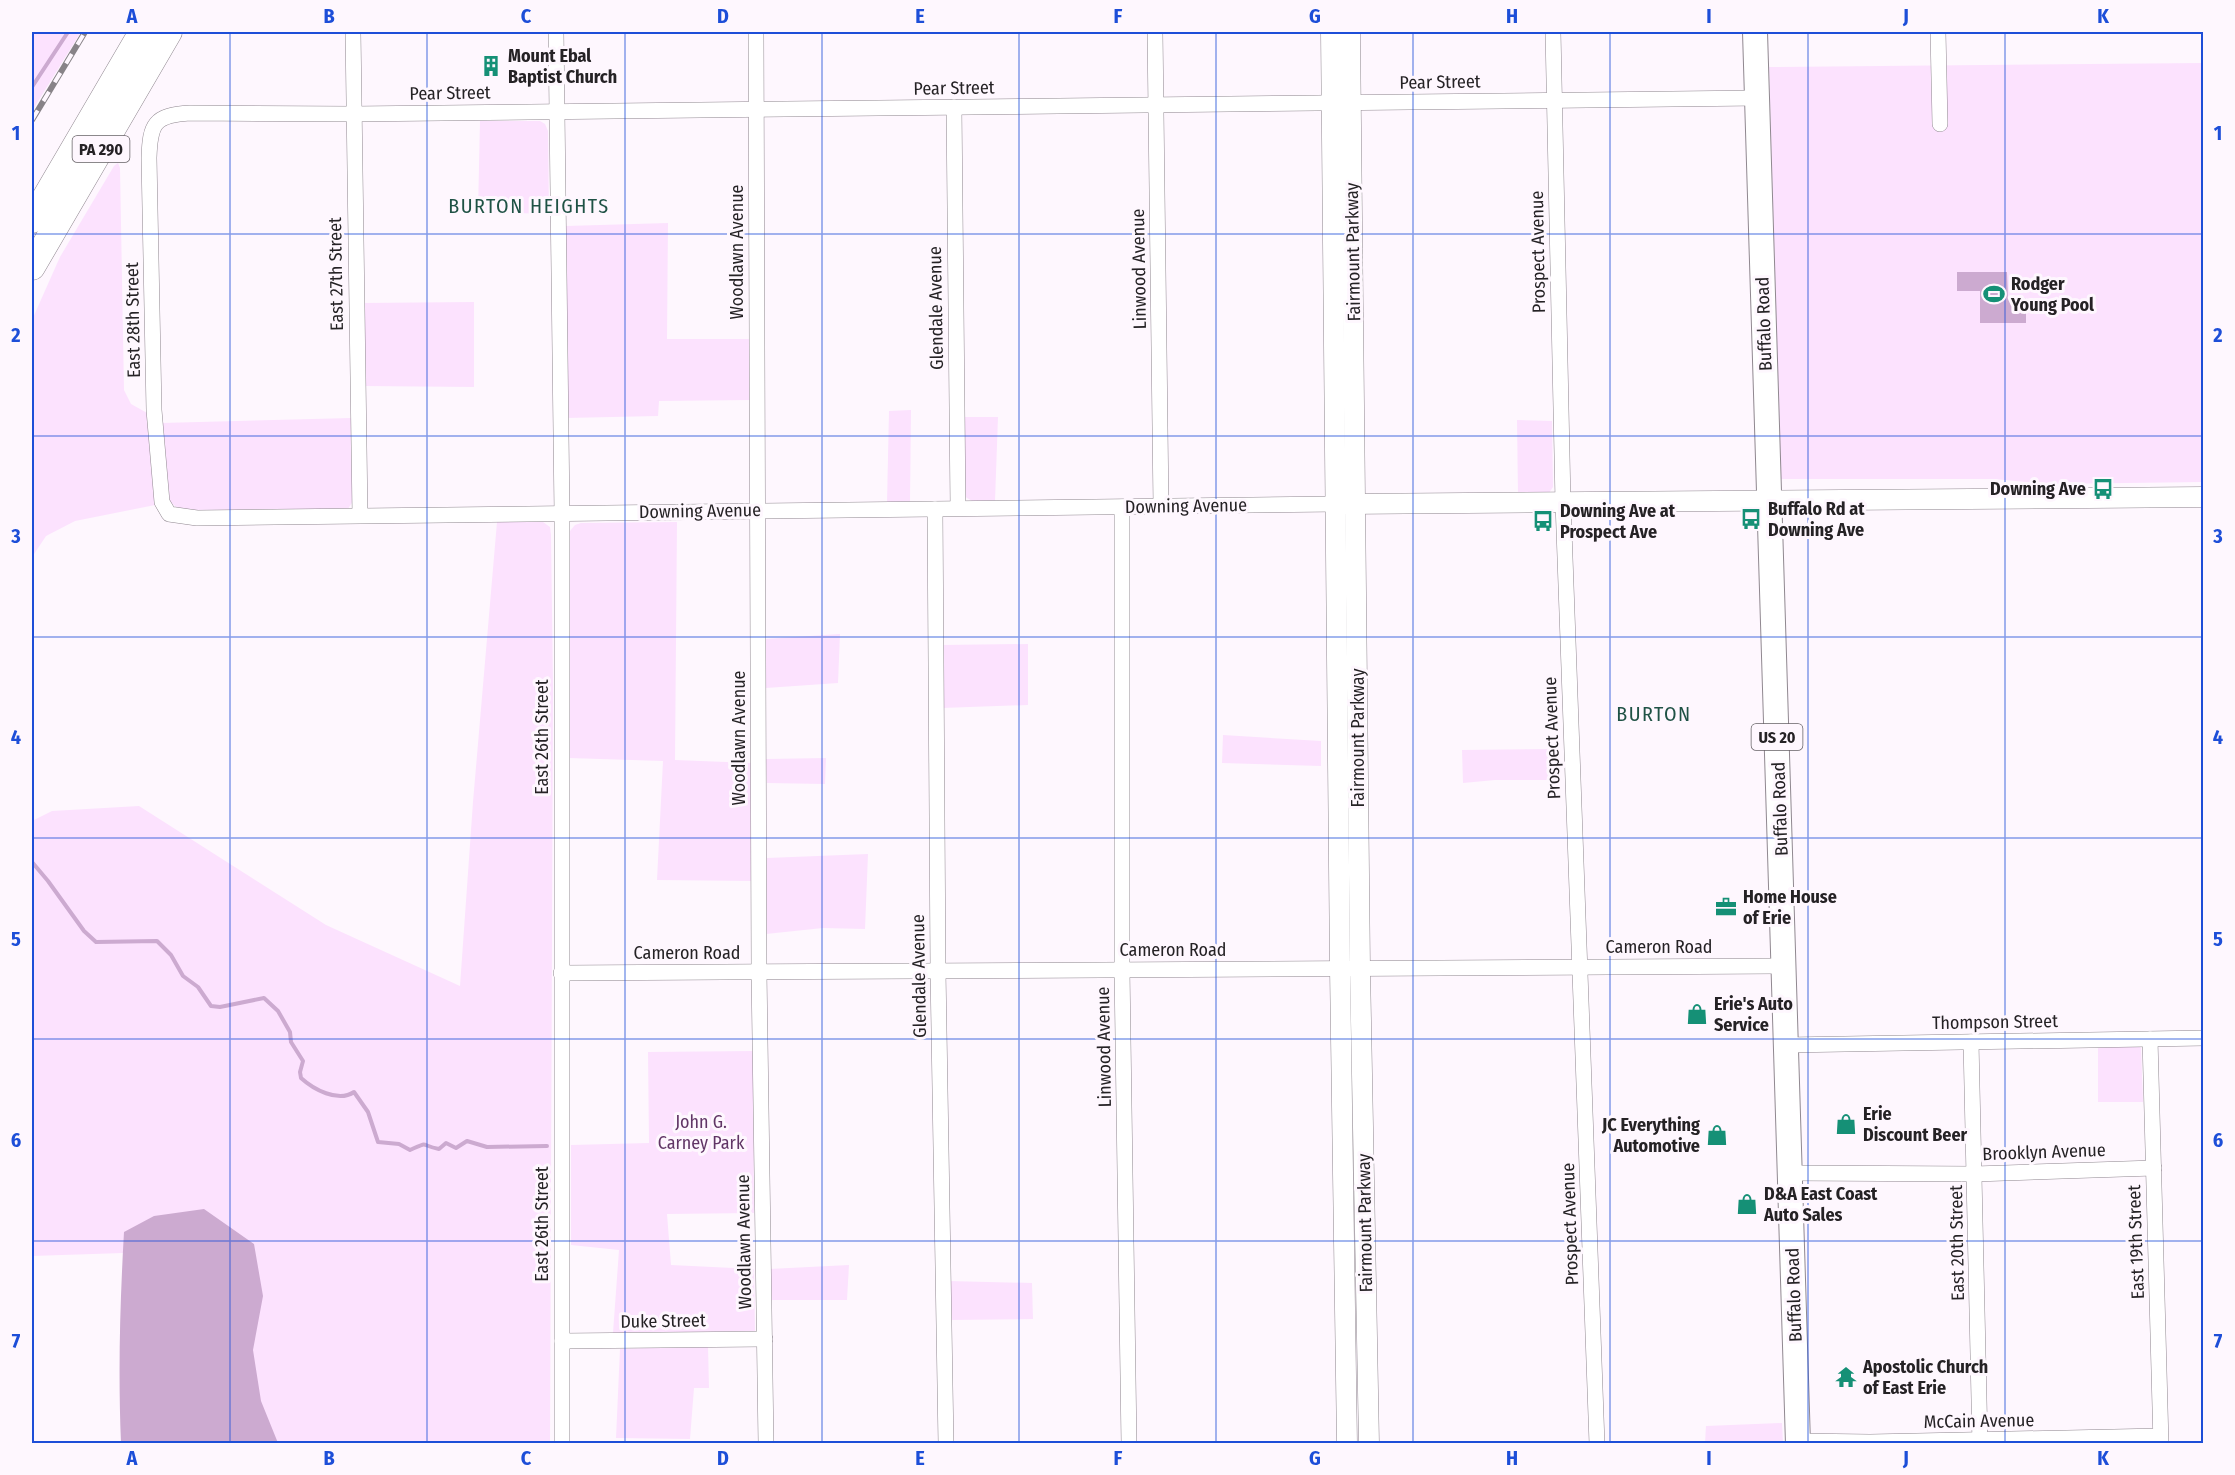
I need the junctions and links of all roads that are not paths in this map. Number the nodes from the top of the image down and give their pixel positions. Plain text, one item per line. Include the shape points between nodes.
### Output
1 (142, 32) edge
2 (169, 32) edge
3 (353, 32) edge
4 (556, 32) edge
5 (756, 32) edge
6 (1155, 32) edge
7 (1331, 32) edge
8 (1350, 32) edge
9 (1553, 32) edge
10 (1755, 32) edge
11 (1938, 32) edge
12 (1757, 98) junction
13 (1555, 100) junction
14 (1341, 103) junction
15 (1157, 105) junction
16 (954, 107) junction
17 (756, 109) junction
18 (556, 111) junction
19 (353, 114) junction
20 (154, 123) joint
21 (1940, 124) dead end
22 (32, 220) edge
23 (32, 267) edge
24 (2204, 497) edge
25 (1770, 499) junction
26 (1563, 502) junction
27 (1336, 504) junction
28 (1356, 504) junction
29 (1161, 506) junction
30 (1122, 507) junction
31 (958, 508) junction
32 (935, 509) junction
33 (758, 511) junction
34 (562, 513) junction
35 (169, 514) joint
36 (360, 515) junction
37 (1784, 966) junction
38 (1580, 967) junction
39 (1360, 968) junction
40 (1340, 969) junction
41 (1122, 970) junction
42 (938, 971) junction
43 (759, 972) junction
44 (561, 973) junction
45 (2204, 1038) edge
46 (2150, 1039) junction
47 (1971, 1042) junction
48 (1787, 1045) junction
49 (2154, 1168) junction
50 (1791, 1173) junction
51 (1975, 1174) junction
52 (765, 1339) junction
53 (562, 1341) junction
54 (2161, 1440) edge
55 (1798, 1442) edge
56 (1980, 1442) edge
57 (562, 1443) edge
58 (766, 1443) edge
59 (946, 1443) edge
60 (1129, 1443) edge
61 (1347, 1443) edge
62 (1369, 1443) edge
63 (1597, 1443) edge

1 - 22 highway, PA 290
2 - 23 highway, PA 290
3 - 19 street, East 27th Street
4 - 18 street, East 26th Street
5 - 17 street, Woodlawn Avenue
6 - 15 street, Linwood Avenue
7 - 14 street, Fairmount Parkway
8 - 14 street, Fairmount Parkway
9 - 13 street, Prospect Avenue
10 - 12 main road, Buffalo Road / US 20
11 - 21 street
12 - 13 street, Pear Street
12 - 25 main road, Buffalo Road / US 20
13 - 14 street, Pear Street
13 - 26 street, Prospect Avenue
14 - 15 street, Pear Street
14 - 27 street, Fairmount Parkway
14 - 28 street, Fairmount Parkway
15 - 16 street, Pear Street
15 - 29 street, Linwood Avenue
16 - 17 street, Pear Street
16 - 31 street, Glendale Avenue
17 - 18 street, Pear Street
17 - 33 street, Woodlawn Avenue
18 - 19 street, Pear Street
18 - 34 street, East 26th Street
19 - 20 street, Pear Street via 190,113 173,114
19 - 36 street, East 27th Street
20 - 35 street, East 28th Street via 149,158 154,410 162,502
24 - 25 street, Downing Avenue
25 - 26 street, Downing Avenue
25 - 37 main road, Buffalo Road / US 20
26 - 28 street, Downing Avenue
26 - 38 street, Prospect Avenue
27 - 28 street, Downing Avenue
27 - 29 street, Downing Avenue
27 - 40 street, Fairmount Parkway
28 - 39 street, Fairmount Parkway
29 - 30 street, Downing Avenue
30 - 31 street, Downing Avenue
30 - 41 street, Linwood Avenue
31 - 32 street, Downing Avenue
32 - 33 street, Downing Avenue
32 - 42 street, Glendale Avenue
33 - 34 street, Downing Avenue
33 - 43 street, Woodlawn Avenue
34 - 36 street, Downing Avenue
34 - 44 street, East 26th Street
35 - 36 street, Downing Avenue via 197,518
37 - 38 street, Cameron Road
37 - 48 main road, Buffalo Road / US 20
38 - 39 street, Cameron Road
38 - 63 street, Prospect Avenue
39 - 40 street, Cameron Road
39 - 62 street, Fairmount Parkway
40 - 41 street, Cameron Road
40 - 61 street, Fairmount Parkway
41 - 42 street, Cameron Road
41 - 60 street, Linwood Avenue
42 - 43 street, Cameron Road
42 - 59 street, Glendale Avenue
43 - 44 street, Cameron Road
43 - 52 street, Woodlawn Avenue
44 - 53 street, East 26th Street
45 - 46 street, Thompson Street
46 - 47 street, Thompson Street
46 - 49 street, East 19th Street
47 - 48 street, Thompson Street
47 - 51 street, East 20th Street
48 - 50 main road, Buffalo Road / US 20
49 - 51 street, Brooklyn Avenue
49 - 54 street, East 19th Street
50 - 51 street, Brooklyn Avenue
50 - 55 main road, Buffalo Road / US 20
51 - 56 street, East 20th Street
52 - 53 street, Duke Street
52 - 58 street, Woodlawn Avenue
53 - 57 street, East 26th Street
54 - 56 street, McCain Avenue
55 - 56 street, McCain Avenue

